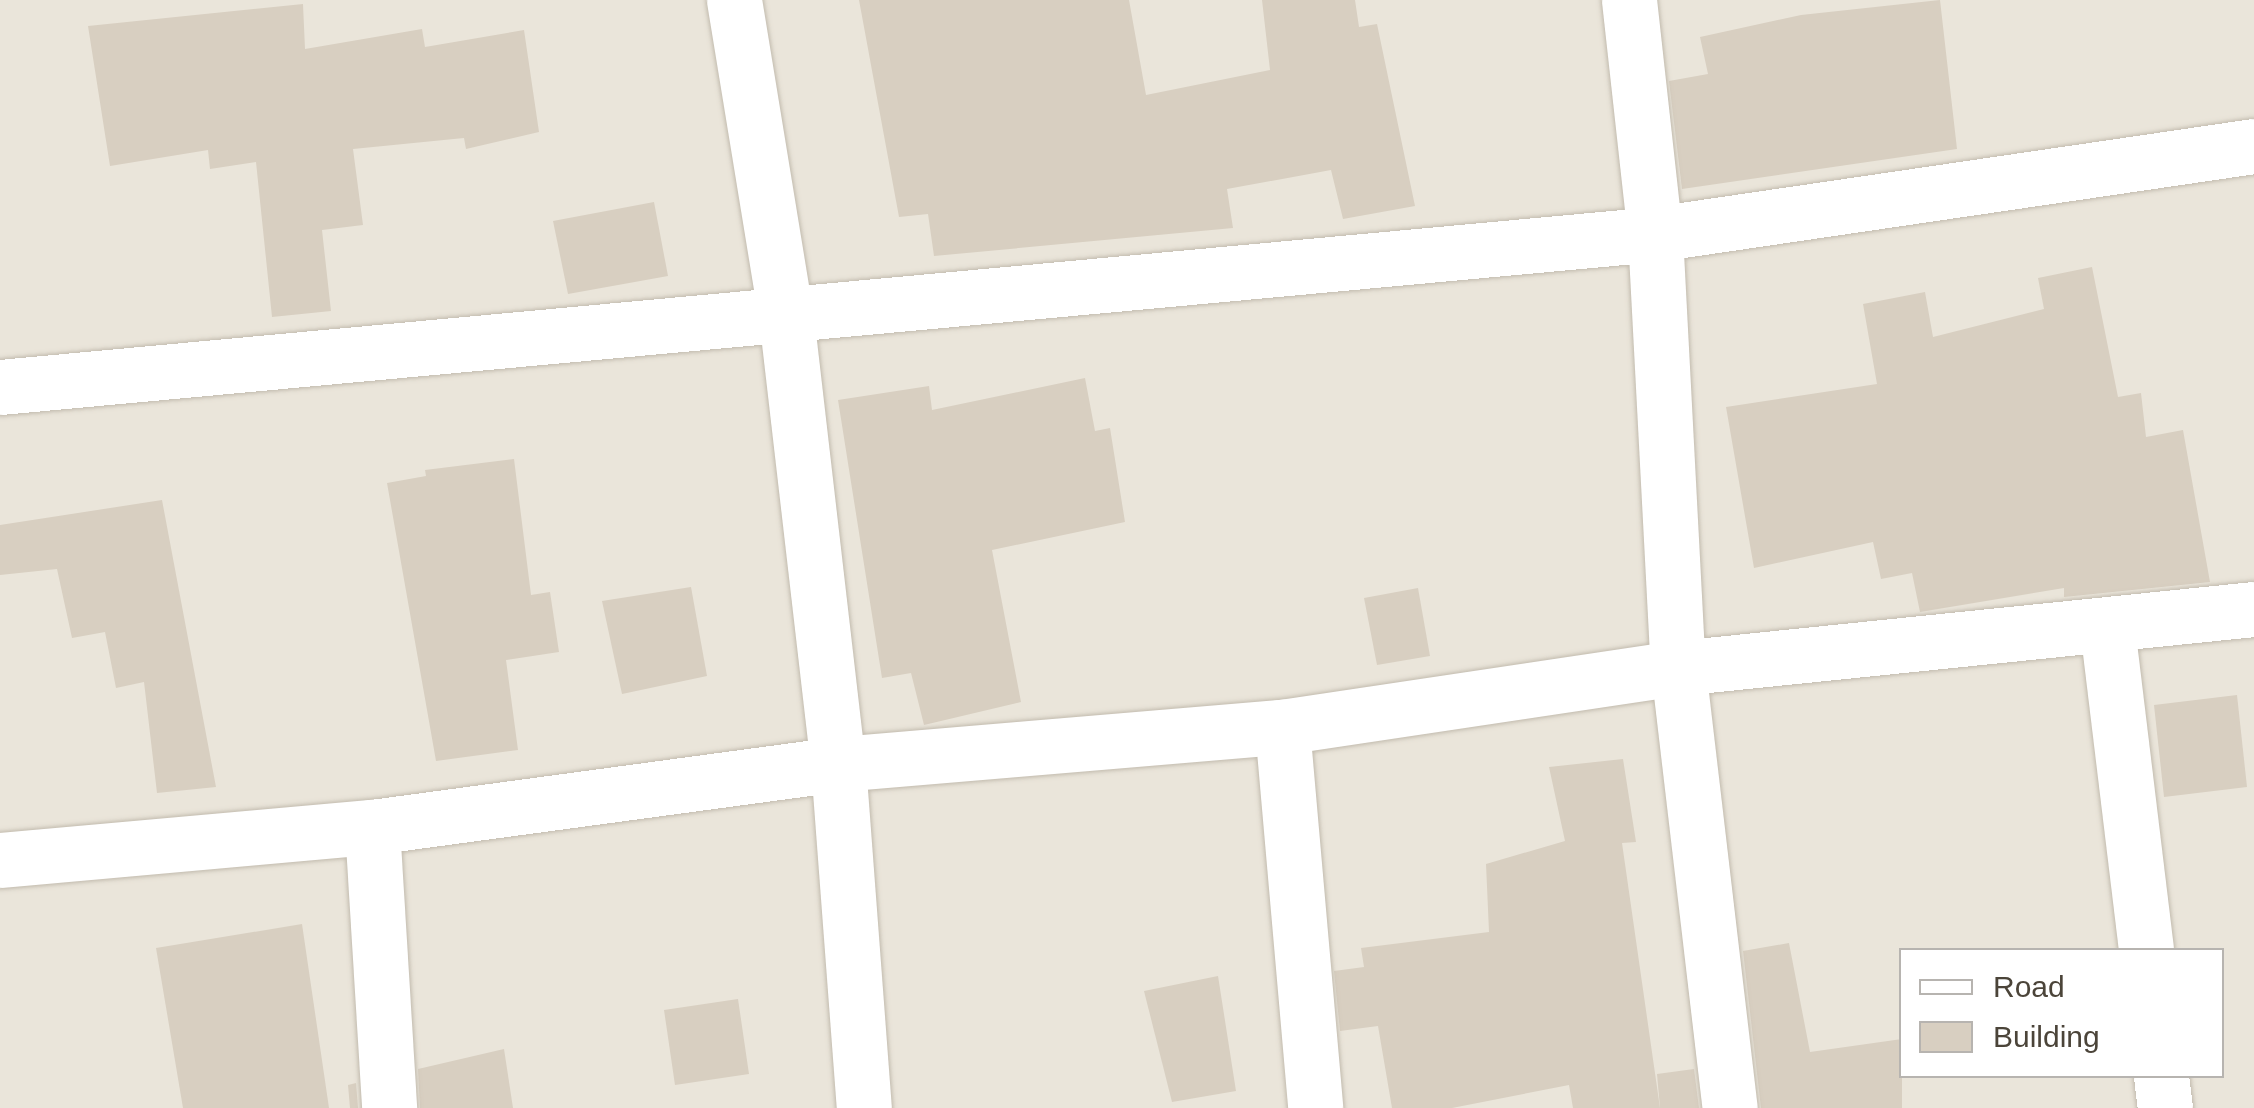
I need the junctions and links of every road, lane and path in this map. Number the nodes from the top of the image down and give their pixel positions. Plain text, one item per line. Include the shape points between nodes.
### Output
1 (734, 0) edge
2 (1630, 0) edge
3 (2254, 146) edge
4 (1656, 234) junction
5 (786, 316) junction
6 (0, 387) edge
7 (2254, 608) edge
8 (2108, 626) junction
9 (1678, 668) junction
10 (1282, 727) junction
11 (838, 764) junction
12 (372, 827) junction
13 (0, 860) edge
14 (2146, 948) edge
15 (2161, 1078) edge
16 (389, 1108) edge
17 (864, 1108) edge
18 (1316, 1108) edge
19 (1730, 1108) edge
20 (2165, 1108) edge

1 - 5 street
2 - 4 street
3 - 4 street
4 - 5 street
4 - 9 street
5 - 6 street
5 - 11 street
7 - 8 street
8 - 9 street
8 - 14 street
9 - 10 street
9 - 19 street
10 - 11 street
10 - 18 street
11 - 12 street
11 - 17 street
12 - 13 street
12 - 16 street
15 - 20 street

